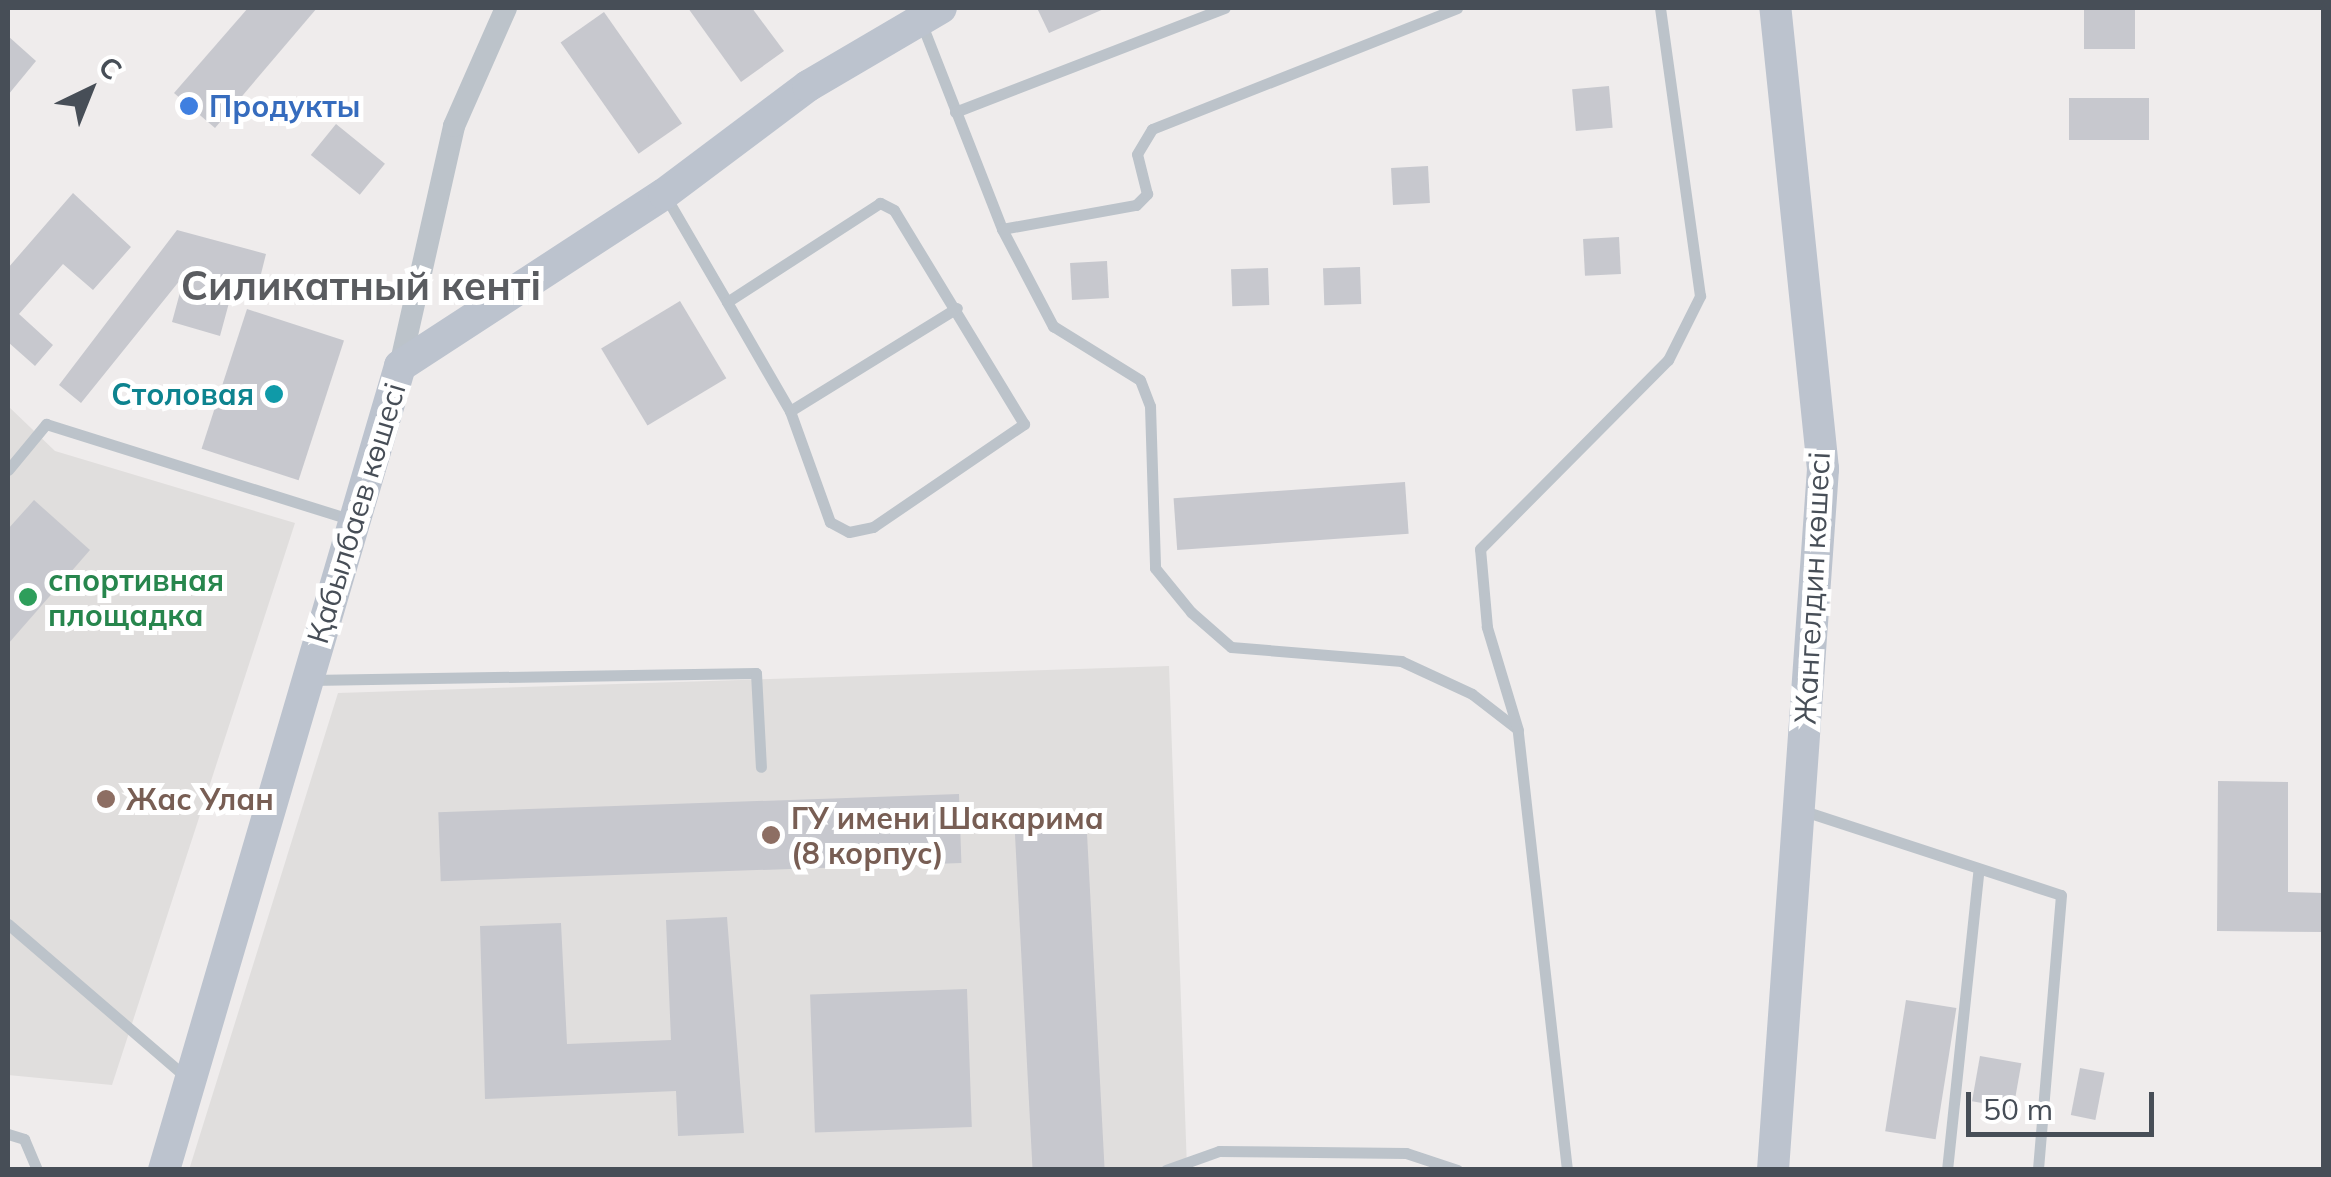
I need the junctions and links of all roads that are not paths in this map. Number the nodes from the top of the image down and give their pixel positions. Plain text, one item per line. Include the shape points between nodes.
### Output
1 (506, 8) edge
2 (1225, 8) edge
3 (1457, 8) edge
4 (1660, 8) edge
5 (1776, 8) edge
6 (931, 15) edge
7 (955, 112) junction
8 (664, 194) junction
9 (1002, 229) junction
10 (727, 302) junction
11 (957, 308) junction
12 (400, 366) junction
13 (790, 412) junction
14 (8, 470) edge
15 (353, 520) junction
16 (306, 680) junction
17 (1518, 730) junction
18 (761, 767) dead end
19 (1799, 809) junction
20 (1978, 873) junction
21 (8, 924) edge
22 (190, 1080) junction
23 (8, 1134) edge
24 (36, 1170) edge
25 (164, 1170) edge
26 (1166, 1170) edge
27 (1457, 1170) edge
28 (1567, 1170) edge
29 (1774, 1170) edge
30 (1947, 1170) edge
31 (2038, 1170) edge

1 - 12 street via 454,126
2 - 7 lane
3 - 9 lane via 1152,130 1137,154 1147,194 1136,205
4 - 17 lane via 1700,296 1668,360 1480,549 1480,593
5 - 19 main road, Жангелдин көшесі via 1822,470
6 - 7 lane
6 - 8 main road, Қабылбаев көшесі via 808,86
7 - 9 lane
8 - 10 lane
8 - 12 main road, Қабылбаев көшесі
9 - 17 lane via 1053,326 1140,380 1150,406 1155,568 1191,612 1231,648 1401,662 1472,694
10 - 11 lane via 880,203 894,210
10 - 13 lane
11 - 13 lane
11 - 13 lane via 1024,424 873,527 850,532 830,522
12 - 15 main road, Қабылбаев көшесі
14 - 15 lane via 46,424
15 - 16 main road, Қабылбаев көшесі
16 - 18 lane via 756,673
16 - 22 main road, Қабылбаев көшесі
17 - 28 lane
19 - 20 lane
19 - 29 main road, Жангелдин көшесі
20 - 30 lane
20 - 31 lane via 2061,896
21 - 22 lane
22 - 25 main road, Қабылбаев көшесі
23 - 24 lane via 24,1138
26 - 27 lane via 1238,1151 1406,1153

